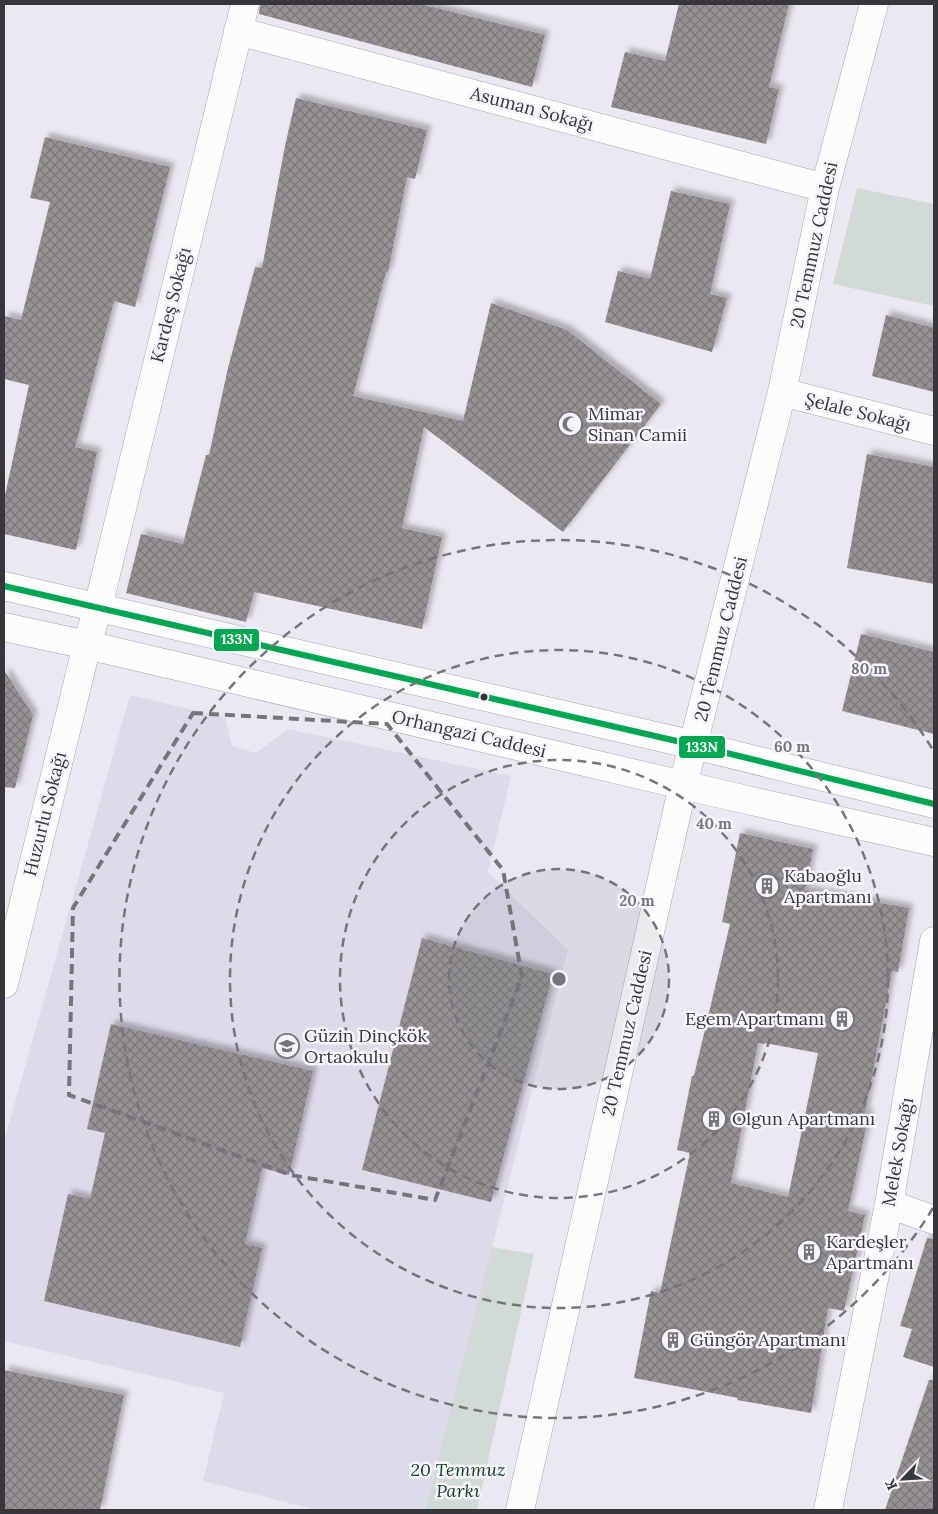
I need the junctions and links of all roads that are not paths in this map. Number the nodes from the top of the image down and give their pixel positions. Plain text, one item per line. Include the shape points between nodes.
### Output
1 (244, 4) edge
2 (874, 4) edge
3 (238, 31) junction
4 (825, 188) junction
5 (782, 392) junction
6 (934, 432) edge
7 (4, 586) edge
8 (98, 607) junction
9 (4, 627) edge
10 (87, 645) junction
11 (694, 745) junction
12 (683, 785) junction
13 (934, 804) edge
14 (934, 842) edge
15 (934, 941) edge
16 (4, 984) edge
17 (889, 1204) junction
18 (934, 1220) edge
19 (520, 1510) edge
20 (828, 1510) edge

1 - 3 street, Kardeş Sokağı
2 - 4 street, 20 Temmuz Caddesi
3 - 4 street, Asuman Sokağı
3 - 8 street, Kardeş Sokağı
4 - 5 street, 20 Temmuz Caddesi
5 - 6 street, Şelale Sokağı
5 - 11 street, 20 Temmuz Caddesi
7 - 8 street
8 - 10 street, Kardeş Sokağı
8 - 11 street
9 - 10 street, Orhangazi Caddesi
10 - 12 street, Orhangazi Caddesi
10 - 16 street, Huzurlu Sokağı
11 - 12 street, 20 Temmuz Caddesi
11 - 13 street
12 - 14 street, Orhangazi Caddesi
12 - 19 street, 20 Temmuz Caddesi
15 - 17 street, Melek Sokağı
17 - 18 street
17 - 20 street, Melek Sokağı

